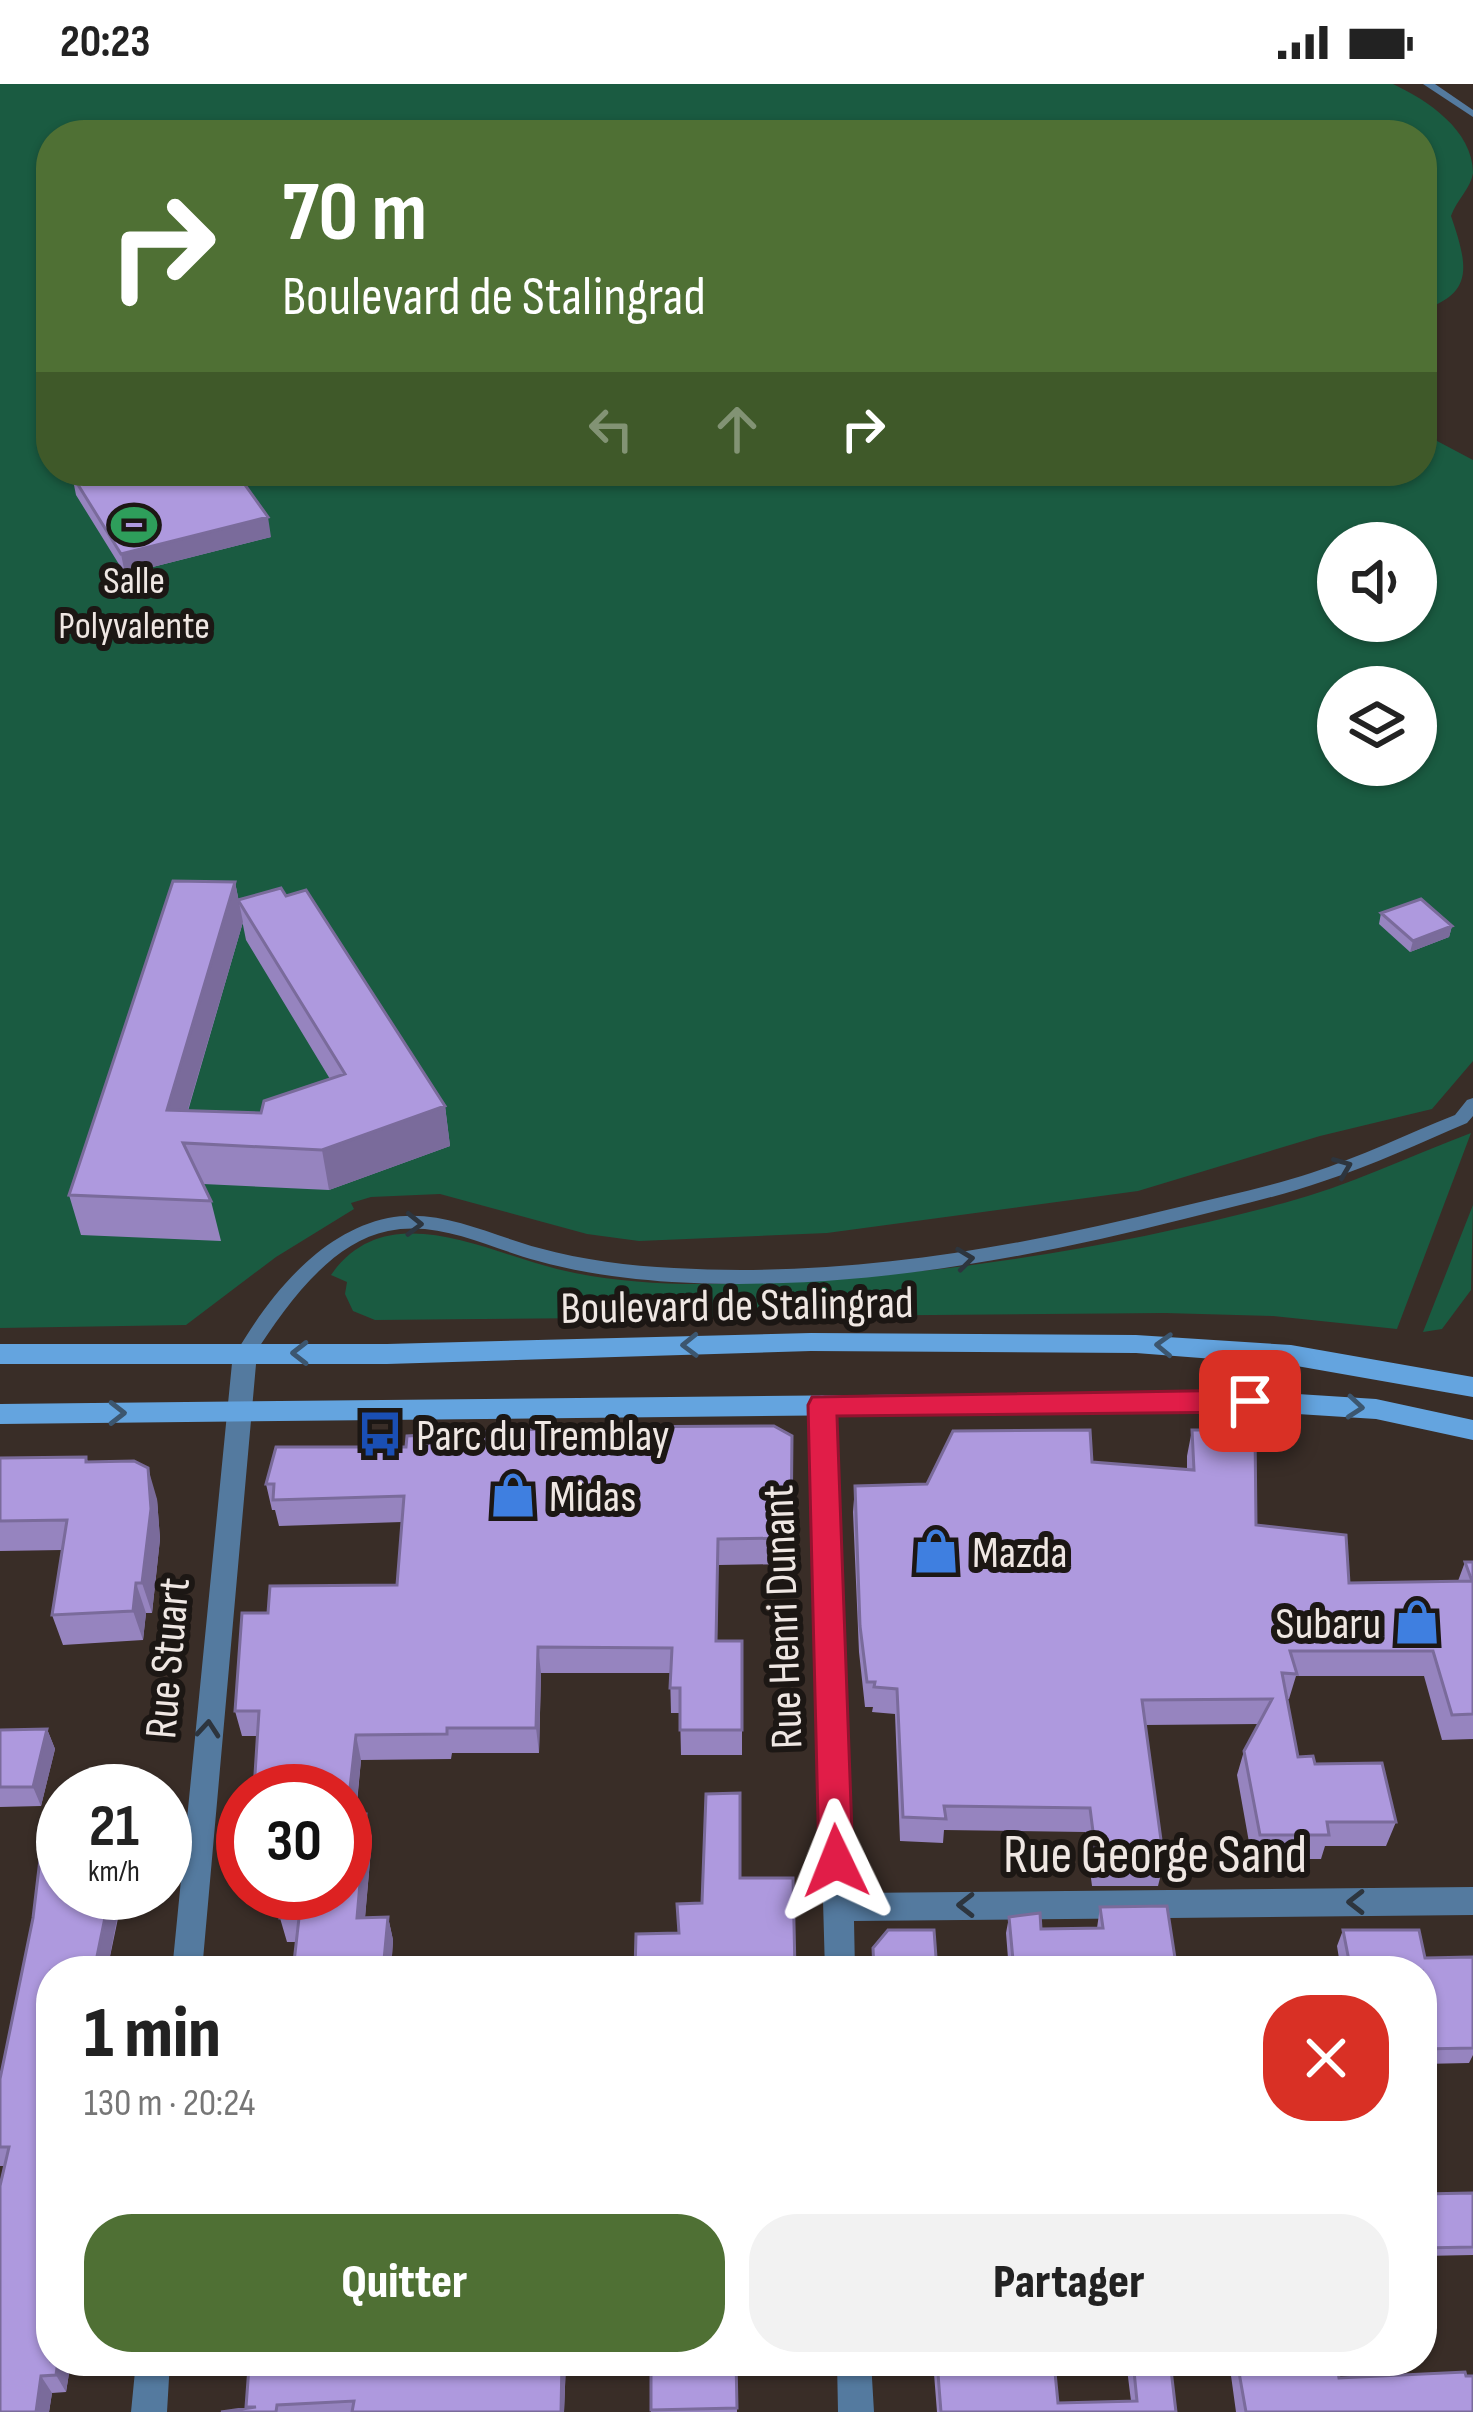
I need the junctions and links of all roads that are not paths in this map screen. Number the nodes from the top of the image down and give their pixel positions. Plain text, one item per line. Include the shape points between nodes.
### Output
1 (1427, 84) edge
2 (1473, 114) edge
3 (1473, 1104) edge
4 (245, 1353) junction
5 (0, 1354) edge
6 (1473, 1387) edge
7 (822, 1405) junction
8 (236, 1412) junction
9 (0, 1414) edge
10 (1473, 1430) edge
11 (1473, 1901) edge
12 (838, 1907) junction
13 (189, 1956) edge
14 (840, 1956) edge
15 (152, 2376) edge
16 (855, 2376) edge
17 (149, 2412) edge
18 (856, 2412) edge

1 - 2 lane
4 -> 3 lane via 274,1305 311,1271 390,1224 445,1225 579,1263 677,1275 919,1264 1124,1228 1318,1177 1461,1119
4 - 5 main road, Boulevard de Stalingrad
6 -> 4 main road, Boulevard de Stalingrad via 1291,1355 1136,1344
4 - 8 street, Rue Stuart
7 - 8 main road
7 -> 10 main road via 1288,1402 1376,1409
7 - 12 street, Rue Henri Dunant
9 -> 8 main road
13 -> 8 street, Rue Stuart
11 -> 12 street, Rue George Sand
12 - 14 street, Rue Henri Dunant
15 - 17 street
16 - 18 street

